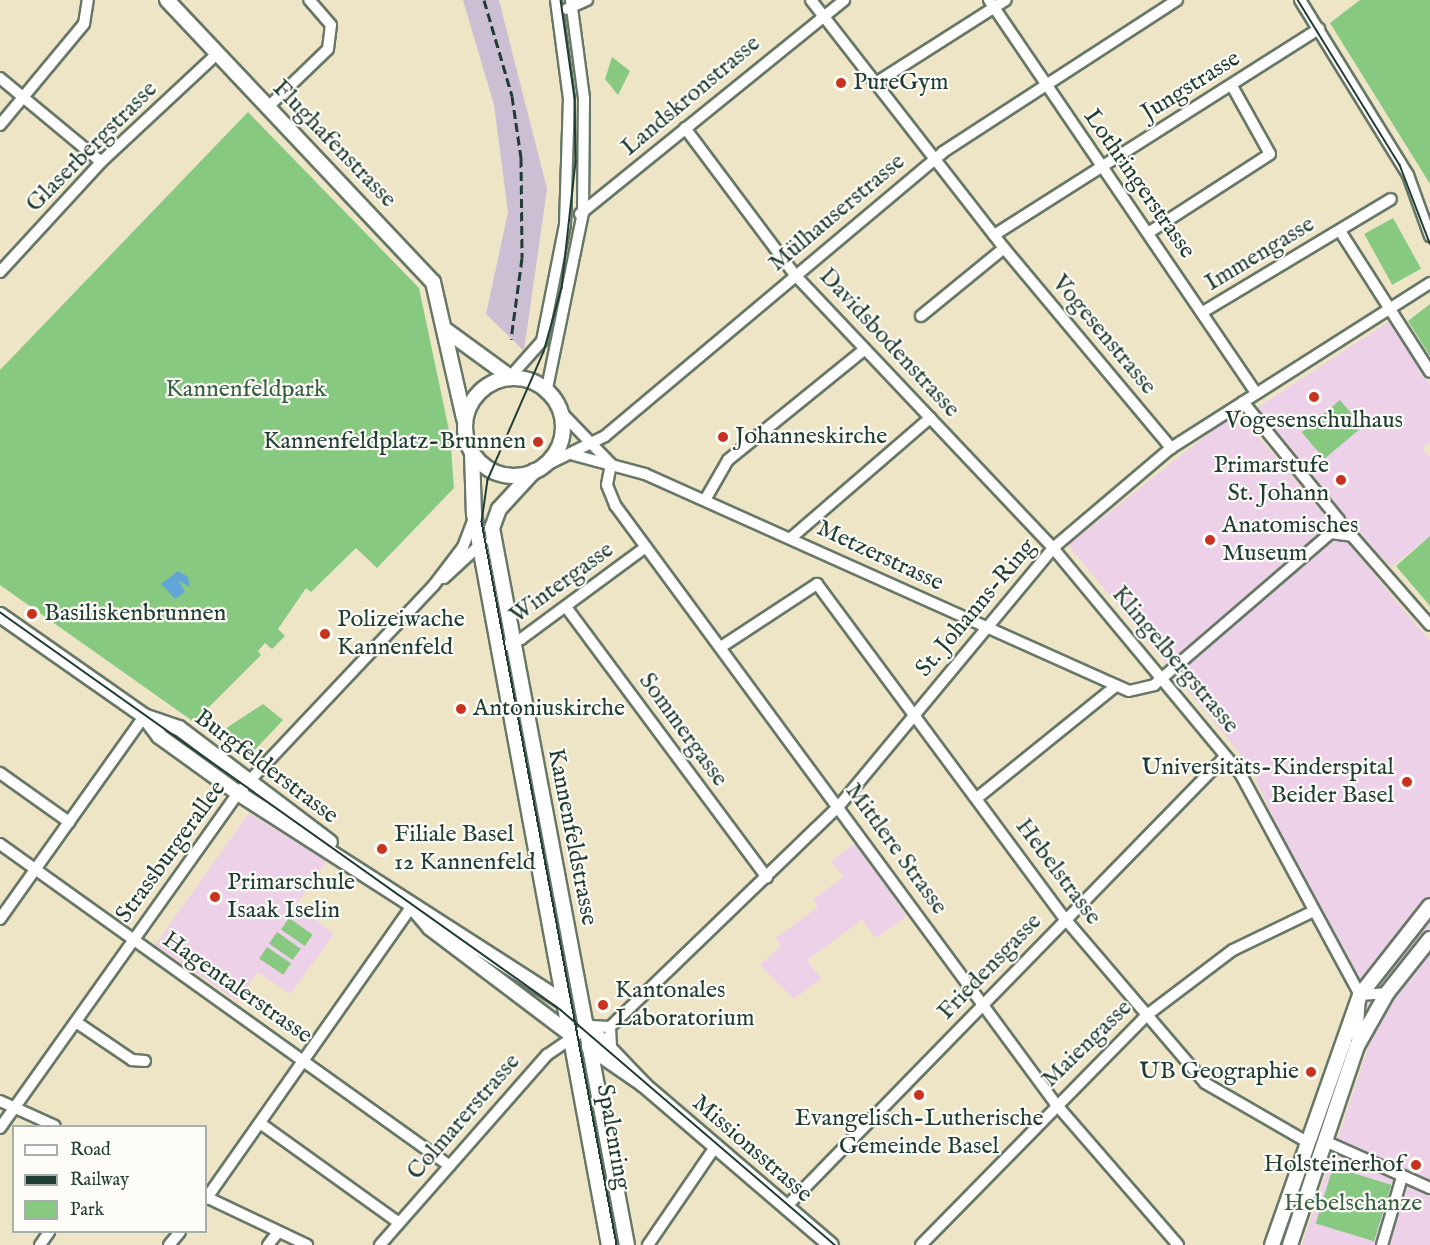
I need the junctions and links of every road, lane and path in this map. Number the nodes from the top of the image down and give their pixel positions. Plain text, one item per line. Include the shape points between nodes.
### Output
1 (88, 0) edge
2 (166, 0) edge
3 (309, 0) edge
4 (587, 0) edge
5 (811, 0) edge
6 (844, 0) edge
7 (1006, 0) edge
8 (1177, 0) edge
9 (1300, 0) edge
10 (572, 4) edge
11 (992, 4) edge
12 (557, 5) edge
13 (821, 15) junction
14 (1319, 29) junction
15 (216, 54) junction
16 (0, 78) edge
17 (874, 84) junction
18 (1045, 85) junction
19 (1232, 86) junction
20 (25, 96) junction
21 (268, 107) junction
22 (0, 125) edge
23 (685, 128) junction
24 (933, 159) junction
25 (101, 162) junction
26 (1102, 167) junction
27 (1392, 199) dead end
28 (583, 213) junction
29 (565, 225) junction
30 (1340, 231) junction
31 (1148, 233) junction
32 (994, 235) junction
33 (1430, 236) edge
34 (1004, 248) junction
35 (0, 272) edge
36 (795, 275) junction
37 (1430, 282) edge
38 (1389, 307) junction
39 (1203, 312) junction
40 (921, 316) dead end
41 (447, 331) junction
42 (866, 349) junction
43 (1430, 372) edge
44 (510, 377) junction
45 (1256, 392) junction
46 (546, 393) junction
47 (1243, 402) junction
48 (561, 412) junction
49 (930, 418) junction
50 (464, 419) junction
51 (593, 444) junction
52 (1171, 448) junction
53 (471, 452) junction
54 (574, 455) junction
55 (611, 464) junction
56 (534, 471) junction
57 (705, 500) junction
58 (474, 514) junction
59 (492, 528) junction
60 (1342, 532) junction
61 (791, 538) junction
62 (480, 546) junction
63 (646, 547) junction
64 (1053, 548) junction
65 (434, 585) junction
66 (566, 607) junction
67 (0, 615) edge
68 (1430, 626) edge
69 (986, 628) junction
70 (506, 647) junction
71 (721, 647) junction
72 (1163, 678) junction
73 (1116, 686) junction
74 (916, 714) junction
75 (144, 716) junction
76 (1226, 756) junction
77 (0, 773) edge
78 (252, 781) junction
79 (238, 793) junction
80 (977, 798) junction
81 (839, 806) junction
82 (69, 822) junction
83 (0, 844) edge
84 (355, 866) junction
85 (38, 868) junction
86 (767, 878) junction
87 (412, 906) junction
88 (1430, 906) edge
89 (1312, 912) junction
90 (0, 920) edge
91 (1066, 920) junction
92 (1430, 939) edge
93 (133, 940) junction
94 (1387, 993) junction
95 (1360, 994) junction
96 (562, 999) junction
97 (984, 1003) junction
98 (1147, 1015) junction
99 (76, 1022) junction
100 (589, 1026) junction
101 (610, 1027) junction
102 (574, 1036) junction
103 (1357, 1046) junction
104 (611, 1047) junction
105 (592, 1048) junction
106 (302, 1060) junction
107 (145, 1061) dead end
108 (614, 1066) junction
109 (596, 1078) junction
110 (644, 1086) junction
111 (0, 1101) edge
112 (1055, 1104) junction
113 (15, 1107) junction
114 (260, 1123) junction
115 (53, 1125) edge
116 (0, 1128) edge
117 (1307, 1142) junction
118 (1328, 1142) junction
119 (715, 1147) junction
120 (450, 1166) junction
121 (1402, 1177) junction
122 (1430, 1188) edge
123 (207, 1197) edge
124 (207, 1198) edge
125 (785, 1208) junction
126 (399, 1223) junction
127 (278, 1232) junction
128 (179, 1233) edge
129 (169, 1245) edge
130 (268, 1245) edge
131 (307, 1245) edge
132 (380, 1245) edge
133 (609, 1245) edge
134 (627, 1245) edge
135 (648, 1245) edge
136 (831, 1245) edge
137 (921, 1245) edge
138 (1178, 1245) edge
139 (1272, 1245) edge
140 (1290, 1245) edge
141 (1382, 1245) edge

1 - 20 street via 84,24
2 - 15 main road, Flughafenstrasse
3 - 21 street via 331,25 328,49
4 - 10 street
5 - 13 street, Vogesenstrasse
6 - 13 street, Landskronstrasse
7 - 11 street
8 - 18 street, Mülhauserstrasse
9 - 14 street
10 - 12 street
10 - 28 street via 584,98
11 - 17 street
11 - 18 street, Lothringerstrasse
12 - 29 street via 569,99
13 - 17 street, Vogesenstrasse
13 - 23 street, Landskronstrasse
14 - 19 street, Jungstrasse
14 - 33 street via 1408,175
15 - 21 main road, Flughafenstrasse
15 - 25 street, Glaserbergstrasse
16 - 20 street
17 - 24 street, Vogesenstrasse
18 - 24 street, Mülhauserstrasse
18 - 26 street, Lothringerstrasse
19 - 26 street, Jungstrasse
19 - 31 street via 1270,154
20 - 22 street
20 - 25 street
21 - 41 main road, Flughafenstrasse via 427,274 438,292
23 - 28 street, Landskronstrasse
23 - 36 street, Davidsbodenstrasse
24 - 32 street, Vogesenstrasse
24 - 36 street, Mülhauserstrasse
25 - 35 street, Glaserbergstrasse
26 - 31 street, Lothringerstrasse
26 - 32 street, Jungstrasse
27 - 30 street, Immengasse
28 - 29 street, Landskronstrasse
28 - 46 street
29 - 44 street via 542,341
30 - 38 street
30 - 39 street, Immengasse
31 - 39 street, Lothringerstrasse
32 - 34 street, Vogesenstrasse
34 - 40 street
34 - 52 street, Vogesenstrasse
36 - 42 street, Davidsbodenstrasse
36 - 51 street, Mülhauserstrasse
37 - 38 street, St. Johanns-Ring
38 - 43 street
38 - 45 street, St. Johanns-Ring
39 - 45 street, Lothringerstrasse
41 - 44 main road
41 - 50 main road, Flughafenstrasse
42 - 49 street, Davidsbodenstrasse
42 - 57 street via 728,460
44 - 46 main road
44 - 50 main road via 483,388
45 - 47 street, St. Johanns-Ring
46 - 48 main road
47 - 52 street, St. Johanns-Ring
47 - 60 street via 1339,520
48 - 51 street, Metzerstrasse
48 - 56 main road via 561,447
49 - 61 street
49 - 64 street, Davidsbodenstrasse
50 - 53 main road
51 - 54 street, Mülhauserstrasse
51 - 55 street, Metzerstrasse
52 - 64 street, St. Johanns-Ring
53 - 56 main road via 501,473
53 - 58 main road, Kannenfeldstrasse
54 - 55 street, Metzerstrasse
54 - 56 street, Mülhauserstrasse
55 - 57 street, Metzerstrasse
55 - 63 street, Mittlere Strasse via 609,495
56 - 59 main road via 499,509
57 - 61 street, Metzerstrasse
58 - 62 main road, Kannenfeldstrasse
58 - 65 street, Strassburgerallee via 463,547
59 - 62 street, Strassburgerallee
59 - 70 main road, Kannenfeldstrasse
60 - 68 street via 1352,536
60 - 72 street, Metzerstrasse via 1322,540
61 - 69 street, Metzerstrasse
62 - 65 street, Strassburgerallee
62 - 70 main road, Kannenfeldstrasse
63 - 66 street, Wintergasse
63 - 71 street, Mittlere Strasse
64 - 69 street, St. Johanns-Ring
64 - 72 street, Klingelbergstrasse
65 - 78 street, Strassburgerallee
66 - 70 street, Wintergasse
66 - 86 street, Sommergasse
67 - 75 main road, Burgfelderstrasse
69 - 73 street, Metzerstrasse
69 - 74 street, St. Johanns-Ring
70 - 96 main road, Kannenfeldstrasse
70 - 100 main road, Kannenfeldstrasse
71 - 74 street, Hebelstrasse via 817,584
71 - 81 street, Mittlere Strasse
72 - 73 street, Metzerstrasse via 1142,691
72 - 76 street, Klingelbergstrasse
73 - 80 street
74 - 80 street, Hebelstrasse
74 - 81 street, St. Johanns-Ring
75 - 78 main road, Burgfelderstrasse via 178,728
75 - 79 main road, Burgfelderstrasse via 159,736
75 - 82 street
76 - 89 street, Klingelbergstrasse
76 - 91 street, Friedensgasse
77 - 82 street
78 - 79 street, Strassburgerallee
78 - 84 main road, Burgfelderstrasse
79 - 84 main road, Burgfelderstrasse
79 - 93 street, Strassburgerallee
80 - 91 street, Hebelstrasse
81 - 86 street, St. Johanns-Ring
81 - 97 street, Mittlere Strasse
82 - 85 street
83 - 85 street, Hagentalerstrasse
84 - 87 main road, Burgfelderstrasse
85 - 90 street
85 - 93 street, Hagentalerstrasse
86 - 101 street, St. Johanns-Ring
87 - 96 main road, Burgfelderstrasse via 497,954
87 - 102 main road, Burgfelderstrasse via 430,928
87 - 106 street
88 - 95 main road
89 - 95 street, Klingelbergstrasse
89 - 98 street, Maiengasse via 1233,950
91 - 97 street, Friedensgasse
91 - 98 street, Hebelstrasse
92 - 94 main road
93 - 99 street, Strassburgerallee
93 - 106 street, Hagentalerstrasse
94 - 95 street
94 - 103 main road
95 - 103 street
95 - 117 main road
96 - 100 main road, Burgfelderstrasse
96 - 102 main road, Kannenfeldstrasse
97 - 112 street, Mittlere Strasse
97 - 125 street, Friedensgasse
98 - 112 street, Maiengasse
98 - 117 street, Hebelstrasse via 1205,1083
99 - 107 street via 132,1060
99 - 113 street, Strassburgerallee
100 - 101 street
100 - 102 street, Colmarerstrasse
100 - 104 main road, Missionsstrasse
100 - 105 main road, Kannenfeldstrasse
101 - 104 street
102 - 105 main road, Missionsstrasse
102 - 120 street, Colmarerstrasse via 547,1055
102 - 133 main road, Spalenring
103 - 118 main road
104 - 110 main road, Missionsstrasse
105 - 108 main road, Missionsstrasse
105 - 109 main road, Spalenring
106 - 114 street
106 - 120 street, Hagentalerstrasse
108 - 109 main road via 603,1068
108 - 110 main road, Missionsstrasse
109 - 134 main road, Spalenring
110 - 119 main road, Missionsstrasse
111 - 113 street
112 - 137 street, Maiengasse
112 - 138 street, Mittlere Strasse
113 - 115 street
113 - 116 street, Strassburgerallee
114 - 123 street
114 - 126 street
117 - 139 main road
118 - 121 street
118 - 140 main road
119 - 125 main road, Missionsstrasse
119 - 135 street
120 - 126 street, Colmarerstrasse
121 - 122 street
121 - 141 street
124 - 127 street
125 - 136 main road, Missionsstrasse
126 - 132 street, Colmarerstrasse
127 - 130 street
127 - 131 street
128 - 129 street

